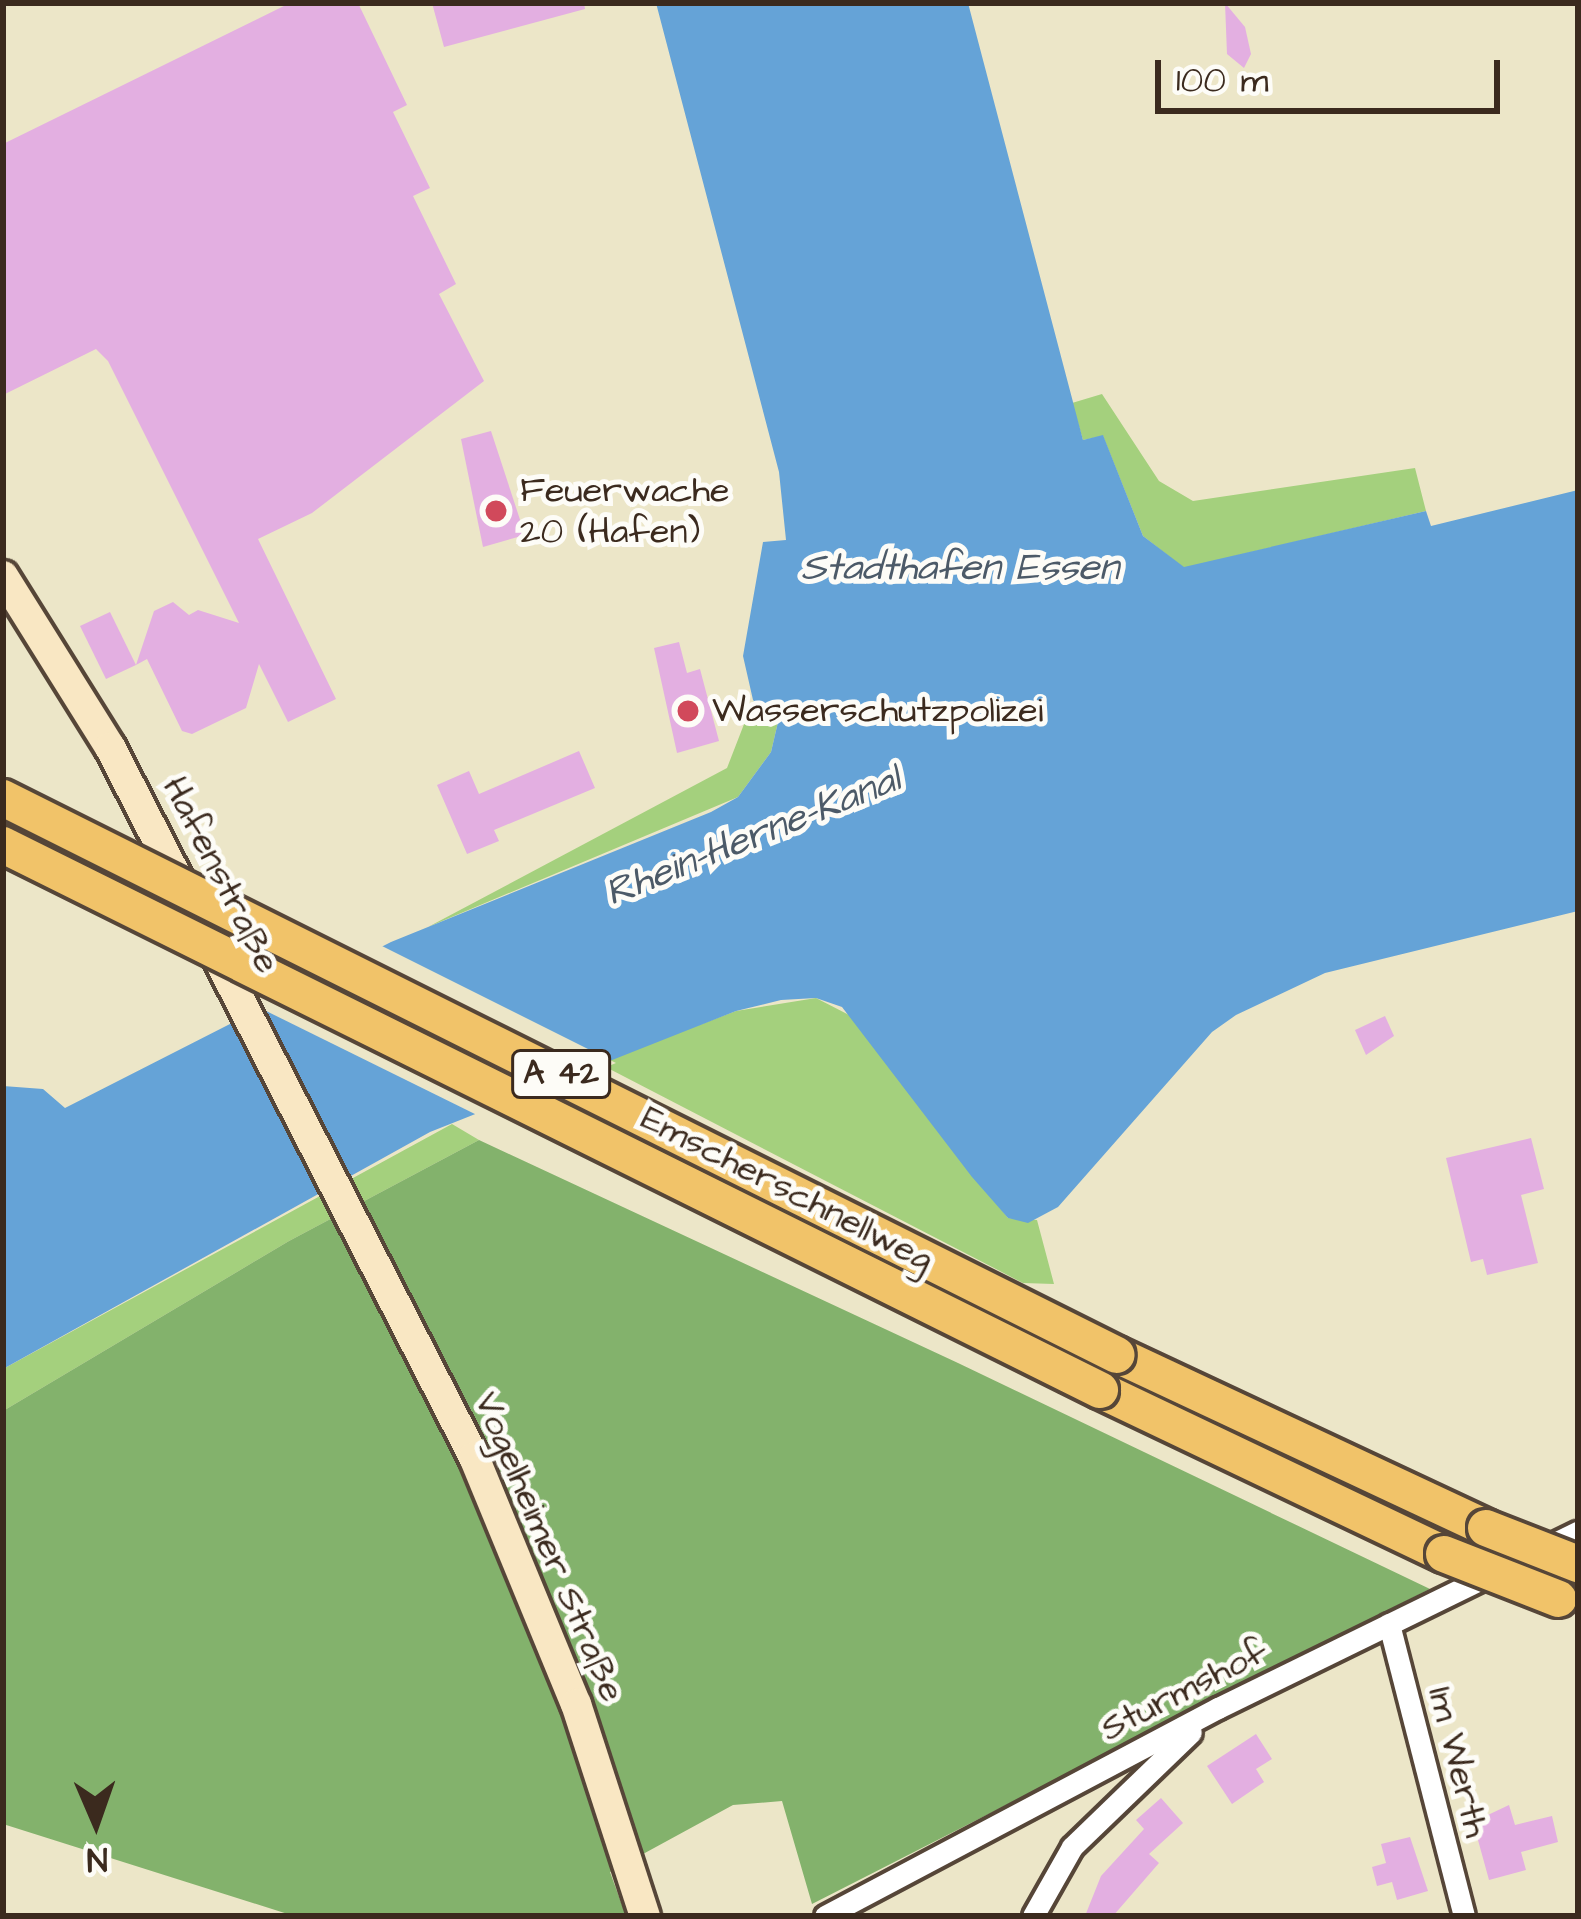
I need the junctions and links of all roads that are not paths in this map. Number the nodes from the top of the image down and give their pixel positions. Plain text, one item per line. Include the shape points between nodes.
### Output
1 (3, 576) edge
2 (3, 798) edge
3 (3, 845) edge
4 (355, 1218) joint
5 (1578, 1532) edge
6 (1578, 1564) edge
7 (1568, 1603) edge
8 (1389, 1624) junction
9 (1218, 1708) junction
10 (645, 1916) edge
11 (825, 1916) edge
12 (1033, 1916) edge
13 (1464, 1916) edge

1 - 4 street, Hafenstraße via 110,747
2 - 6 highway, Emscherschnellweg / A 42, bridge via 1118,1355
3 - 7 highway, Emscherschnellweg / A 42, bridge via 1100,1390 1444,1555
4 - 10 street, Vogelheimer Straße via 532,1593
5 - 8 street, Sturmshof
8 - 9 street, Sturmshof
8 - 13 street, Im Werth
9 - 11 street, Sturmshof
9 - 12 street via 1086,1831

